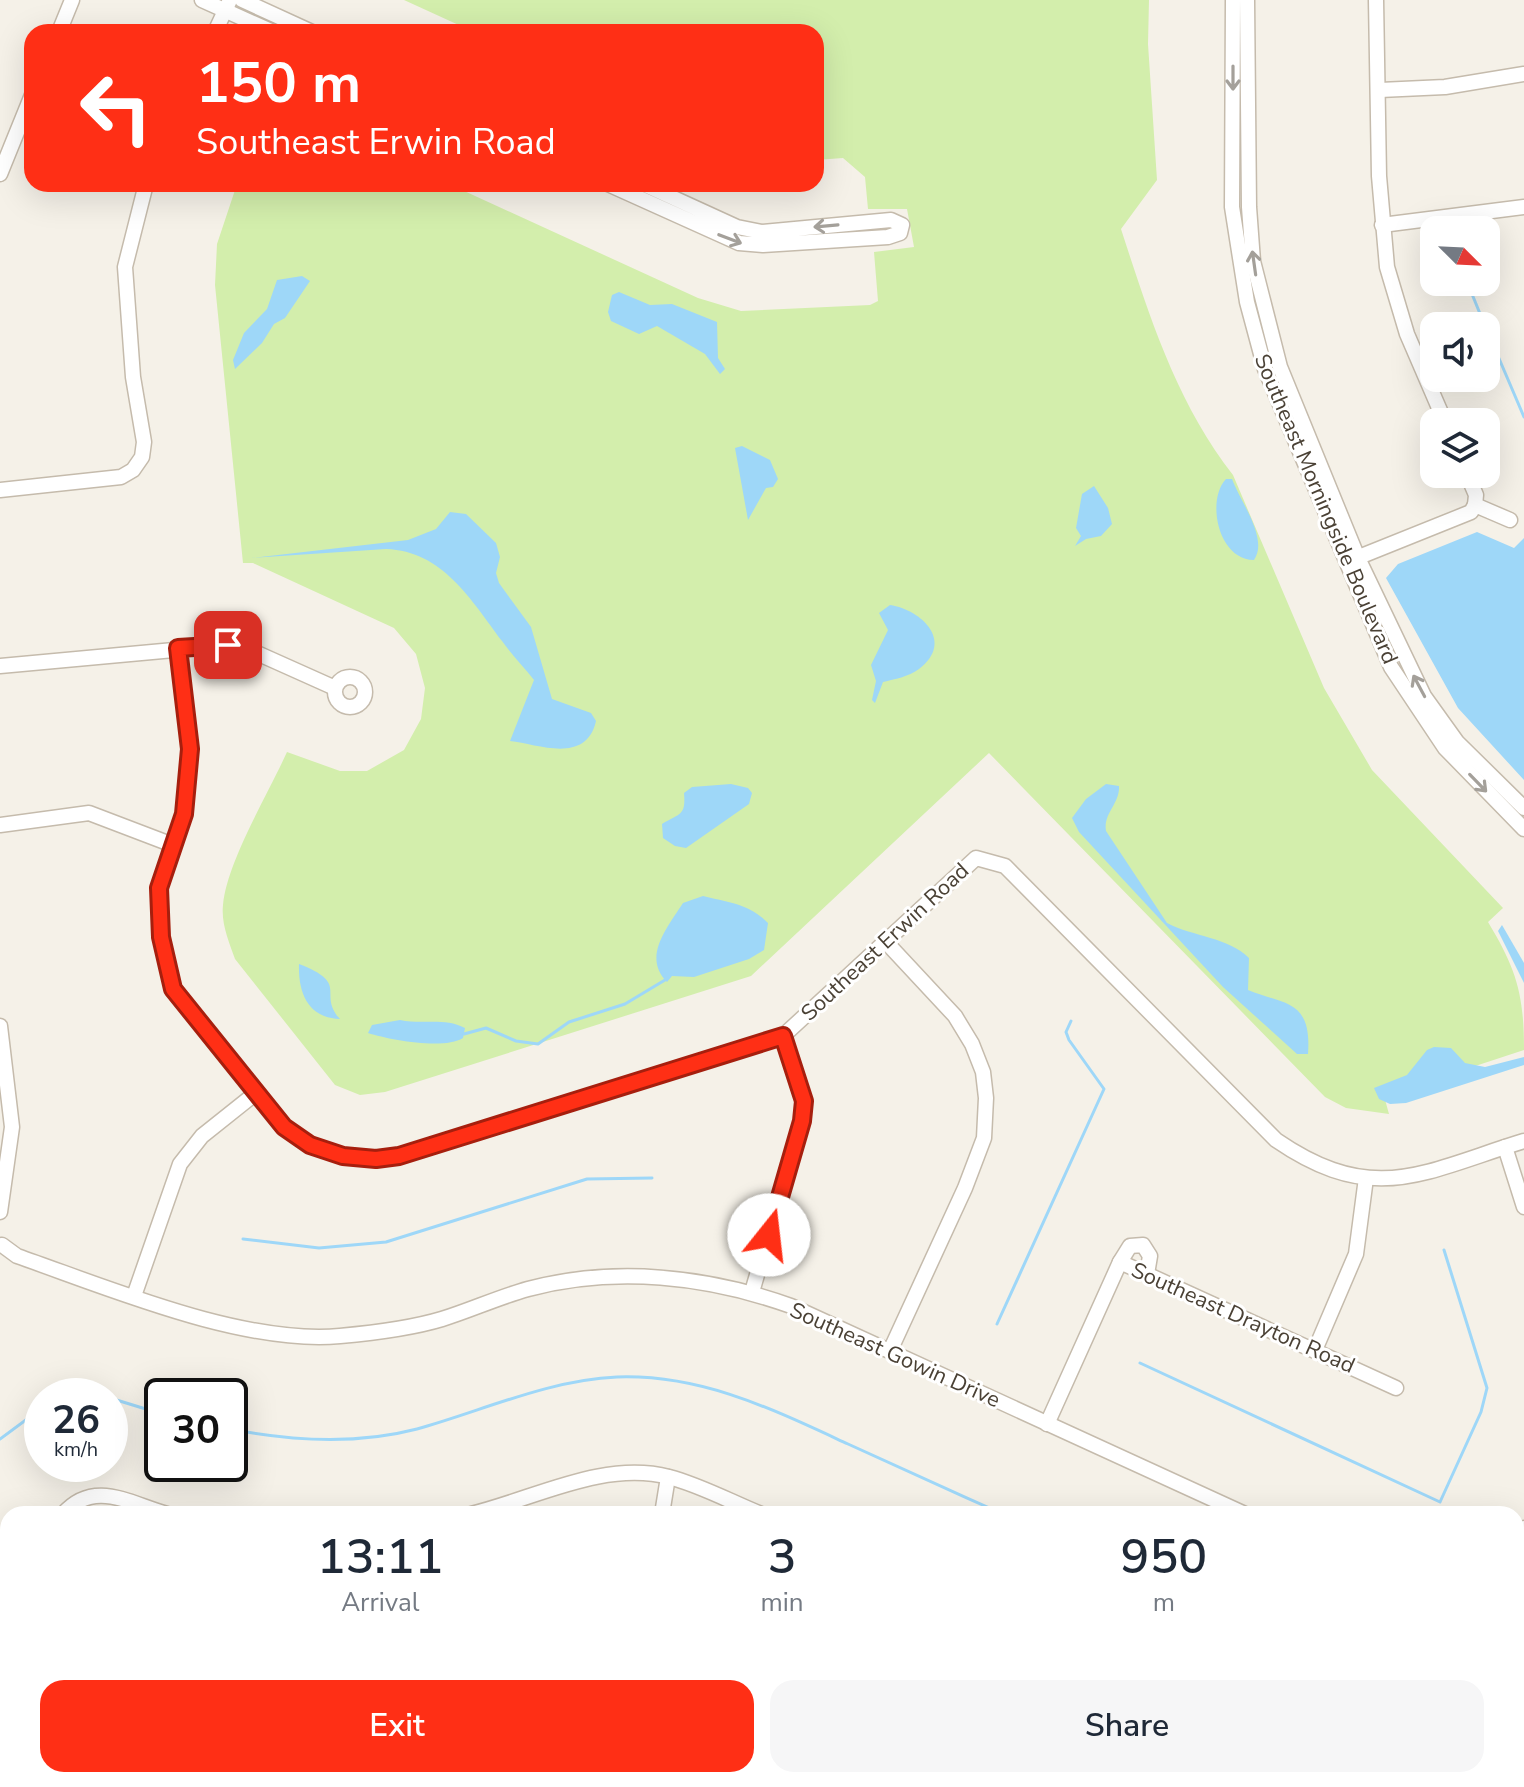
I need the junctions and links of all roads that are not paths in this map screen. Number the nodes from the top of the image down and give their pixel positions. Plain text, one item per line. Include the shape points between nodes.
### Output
1 (72, 0) edge
2 (202, 0) edge
3 (242, 0) edge
4 (1233, 0) edge
5 (1247, 0) edge
6 (1376, 0) edge
7 (228, 5) edge
8 (62, 24) edge
9 (219, 24) edge
10 (260, 24) edge
11 (294, 24) edge
12 (1524, 74) edge
13 (1380, 90) junction
14 (24, 115) edge
15 (1241, 136) junction
16 (0, 174) edge
17 (144, 192) edge
18 (630, 192) edge
19 (656, 192) edge
20 (1524, 207) edge
21 (689, 213) junction
22 (1382, 225) junction
23 (1439, 408) edge
24 (1473, 488) edge
25 (0, 490) edge
26 (1475, 505) junction
27 (1510, 520) dead end
28 (1352, 560) junction
29 (178, 648) junction
30 (0, 666) edge
31 (335, 688) dead end
32 (1429, 716) junction
33 (1524, 808) edge
34 (0, 825) edge
35 (1524, 829) edge
36 (173, 845) junction
37 (886, 942) junction
38 (0, 1026) edge
39 (783, 1036) junction
40 (256, 1093) junction
41 (6, 1115) edge
42 (1524, 1141) edge
43 (1505, 1147) junction
44 (1366, 1178) junction
45 (1524, 1207) edge
46 (0, 1212) edge
47 (1, 1249) edge
48 (1120, 1262) junction
49 (1147, 1274) junction
50 (752, 1292) junction
51 (134, 1296) junction
52 (1315, 1350) junction
53 (890, 1351) junction
54 (1396, 1388) dead end
55 (1047, 1424) junction
56 (668, 1477) junction
57 (70, 1506) edge
58 (140, 1506) edge
59 (512, 1506) edge
60 (663, 1506) edge
61 (741, 1506) edge
62 (1227, 1506) edge

1 - 8 street
2 - 7 street
3 - 11 street
4 -> 15 street, Southeast Morningside Boulevard
5 - 15 street, Southeast Morningside Boulevard
6 - 13 street
7 - 9 street
7 - 10 street
12 - 13 street via 1445,87
13 - 22 street
14 - 16 street
15 - 28 street, Southeast Morningside Boulevard via 1232,207 1265,369 1302,439
17 - 25 street via 125,267 142,457 121,477
18 - 21 street
19 - 21 street
20 - 22 street
21 -> 21 street via 750,245 888,237 900,233 902,225 891,220 762,232
22 - 23 street via 1400,314
24 - 26 street
26 - 27 street
26 - 28 street via 1471,512
28 - 32 street, Southeast Morningside Boulevard via 1391,667
29 - 30 street
29 - 31 street via 228,645 250,650
29 - 36 street, Southeast Erwin Road via 190,749 184,814
32 - 33 street, Southeast Morningside Boulevard
32 -> 35 street, Southeast Morningside Boulevard via 1482,788
34 - 36 street via 89,813
36 - 40 street, Southeast Erwin Road via 159,888 161,937 173,989
37 - 39 street, Southeast Erwin Road
37 - 44 street, Southeast Erwin Road via 976,858 999,861 1276,1140 1307,1160
37 - 53 street via 955,1016 983,1072 986,1098 984,1138 970,1175
38 - 41 street
39 - 40 street, Southeast Erwin Road via 376,1159 310,1145 284,1127
39 - 50 street via 804,1101 802,1121
40 - 51 street via 202,1136 180,1164
41 - 46 street via 10,1159
42 - 43 street, Southeast Erwin Road
43 - 44 street, Southeast Erwin Road via 1418,1176
43 - 45 street
44 - 52 street via 1356,1254
47 - 51 street, Southeast Gowin Drive
48 - 49 street, Southeast Drayton Road
48 - 49 street via 1130,1246 1143,1245 1150,1256
48 - 55 street, Southeast Drayton Road
49 - 52 street, Southeast Drayton Road
50 - 51 street, Southeast Gowin Drive via 681,1279 572,1280 528,1289 442,1319 337,1337 224,1323
50 - 53 street, Southeast Gowin Drive
52 - 54 street, Southeast Drayton Road
53 - 55 street, Southeast Gowin Drive
55 - 62 street, Southeast Gowin Drive
56 - 59 street via 622,1474 588,1479
56 - 60 street
56 - 61 street
57 - 58 street via 87,1495

